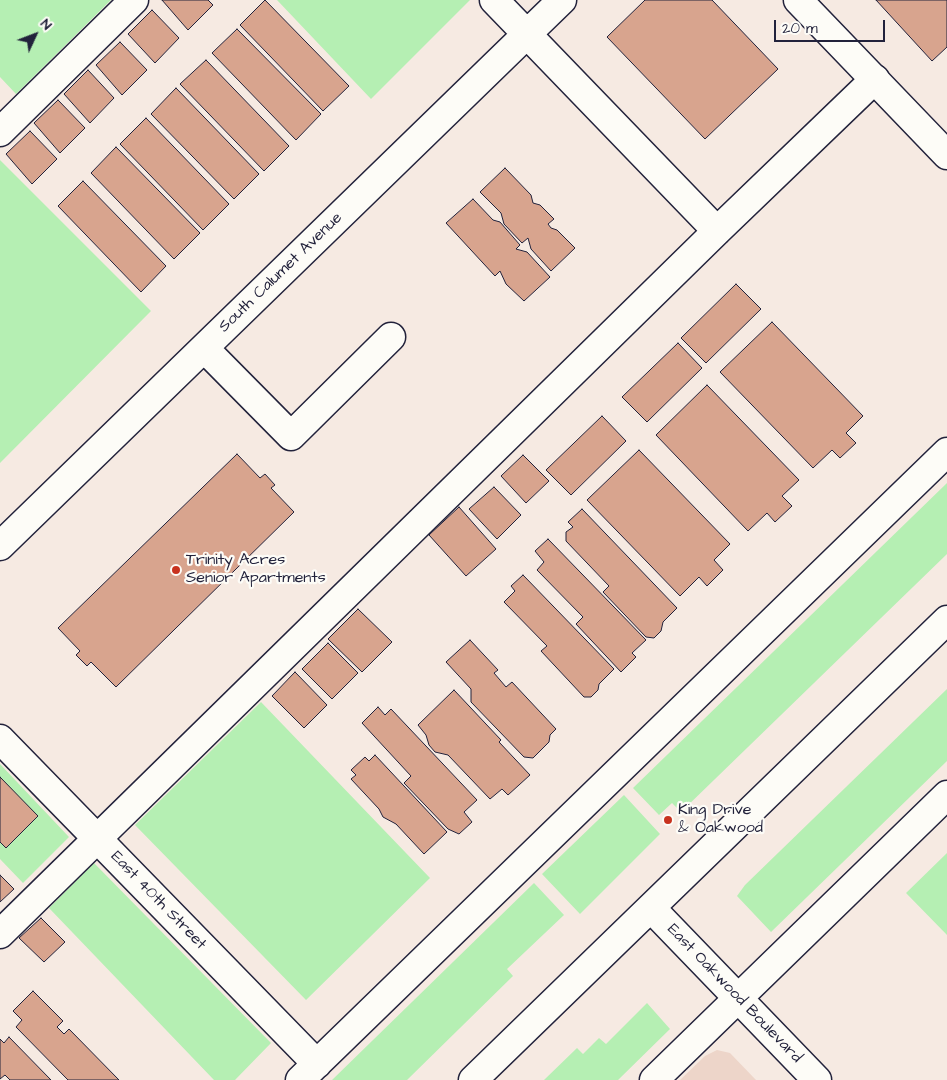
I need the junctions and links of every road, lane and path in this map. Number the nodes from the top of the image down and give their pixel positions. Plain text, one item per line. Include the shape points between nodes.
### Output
1 (134, 0) edge
2 (494, 0) edge
3 (562, 0) edge
4 (798, 0) edge
5 (527, 34) junction
6 (875, 79) junction
7 (0, 132) edge
8 (947, 155) edge
9 (717, 231) junction
10 (391, 337) dead end
11 (204, 348) junction
12 (947, 452) edge
13 (0, 546) edge
14 (947, 620) edge
15 (0, 739) edge
16 (947, 795) edge
17 (97, 839) junction
18 (651, 908) junction
19 (0, 934) edge
20 (739, 998) junction
21 (308, 1072) edge
22 (473, 1080) edge
23 (654, 1080) edge
24 (818, 1080) edge

1 - 7 street
2 - 5 street
3 - 5 street, South Calumet Avenue
4 - 6 street
5 - 9 street
5 - 11 street, South Calumet Avenue
6 - 8 street
6 - 9 street
9 - 17 street
10 - 11 street via 292,436
11 - 13 street, South Calumet Avenue
12 - 21 street
14 - 18 street
15 - 17 street, East 40th Street
16 - 20 street
17 - 19 street
17 - 21 street, East 40th Street
18 - 20 street, East Oakwood Boulevard
18 - 22 street
20 - 23 street
20 - 24 street, East Oakwood Boulevard

